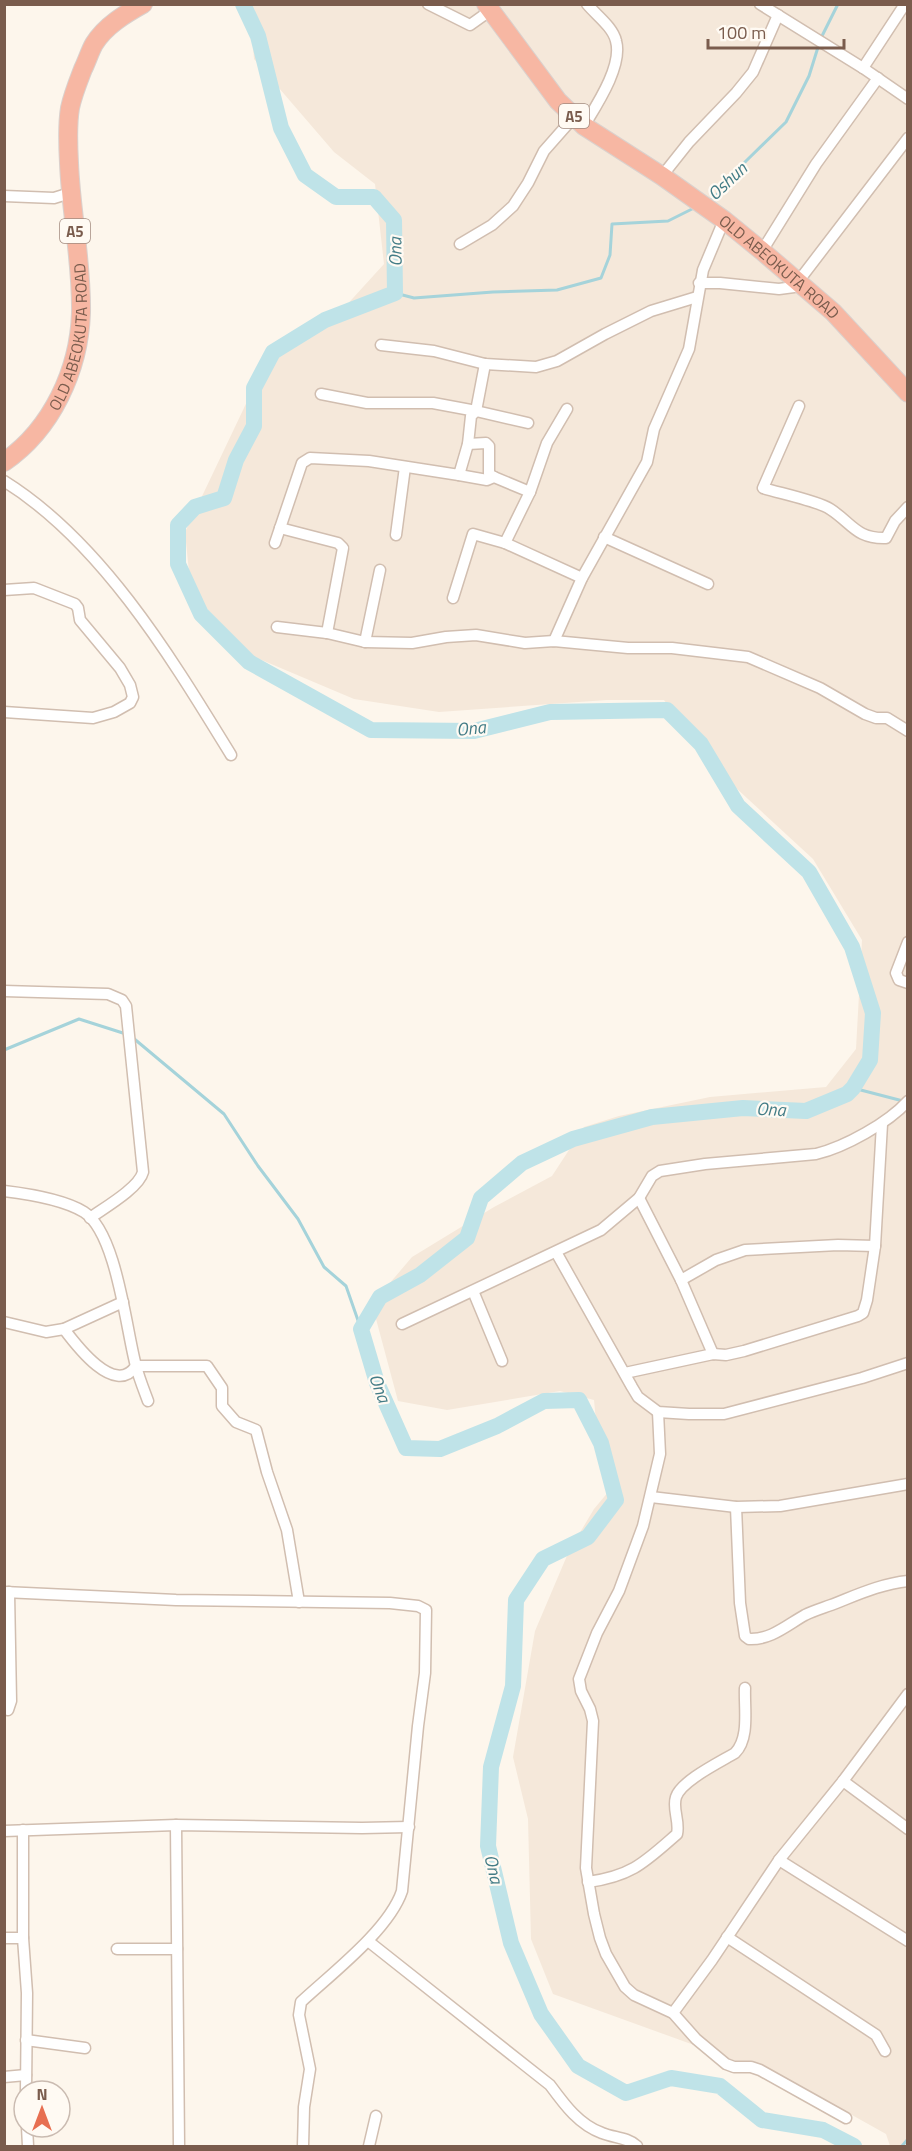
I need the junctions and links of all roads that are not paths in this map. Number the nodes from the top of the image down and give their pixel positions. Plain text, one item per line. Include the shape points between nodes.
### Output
1 (143, 4) edge
2 (428, 4) edge
3 (587, 4) edge
4 (760, 4) edge
5 (905, 4) edge
6 (489, 8) edge
7 (778, 15) junction
8 (863, 68) junction
9 (878, 78) junction
10 (908, 99) edge
11 (579, 122) junction
12 (908, 138) edge
13 (662, 176) junction
14 (70, 193) junction
15 (4, 196) edge
16 (724, 220) junction
17 (460, 244) dead end
18 (762, 251) junction
19 (699, 283) junction
20 (799, 283) junction
21 (697, 297) junction
22 (381, 345) dead end
23 (485, 364) junction
24 (908, 393) edge
25 (321, 394) dead end
26 (799, 406) dead end
27 (567, 409) dead end
28 (476, 411) junction
29 (528, 423) dead end
30 (468, 444) junction
31 (4, 462) edge
32 (405, 467) junction
33 (459, 475) junction
34 (494, 477) junction
35 (4, 481) edge
36 (530, 492) junction
37 (908, 507) edge
38 (280, 528) junction
39 (396, 535) dead end
40 (604, 537) junction
41 (275, 543) dead end
42 (505, 543) junction
43 (380, 570) dead end
44 (582, 578) junction
45 (708, 584) dead end
46 (4, 590) edge
47 (453, 598) dead end
48 (276, 627) dead end
49 (327, 633) junction
50 (365, 642) junction
51 (554, 642) junction
52 (4, 712) edge
53 (908, 731) edge
54 (231, 755) dead end
55 (908, 942) edge
56 (908, 983) edge
57 (4, 991) edge
58 (908, 1101) edge
59 (882, 1124) junction
60 (4, 1191) edge
61 (639, 1198) junction
62 (90, 1218) junction
63 (875, 1246) junction
64 (556, 1252) junction
65 (681, 1280) junction
66 (473, 1291) junction
67 (123, 1302) junction
68 (4, 1322) edge
69 (402, 1324) dead end
70 (64, 1329) junction
71 (713, 1354) junction
72 (502, 1361) dead end
73 (908, 1363) edge
74 (136, 1366) junction
75 (625, 1372) junction
76 (148, 1401) dead end
77 (658, 1412) junction
78 (908, 1484) edge
79 (651, 1497) junction
80 (735, 1507) junction
81 (908, 1581) edge
82 (7, 1592) edge
83 (299, 1602) junction
84 (745, 1688) dead end
85 (908, 1694) edge
86 (904, 1707) edge
87 (8, 1710) dead end
88 (843, 1781) junction
89 (176, 1825) junction
90 (409, 1827) junction
91 (908, 1829) edge
92 (23, 1830) junction
93 (4, 1831) edge
94 (779, 1860) junction
95 (588, 1882) junction
96 (727, 1937) junction
97 (4, 1938) edge
98 (23, 1938) junction
99 (368, 1941) junction
100 (908, 1941) edge
101 (117, 1949) dead end
102 (177, 1949) junction
103 (673, 2013) junction
104 (26, 2040) junction
105 (85, 2048) dead end
106 (885, 2051) dead end
107 (26, 2075) junction
108 (4, 2077) edge
109 (26, 2079) edge
110 (376, 2116) dead end
111 (846, 2118) dead end
112 (179, 2146) edge
113 (303, 2146) edge
114 (369, 2146) edge
115 (637, 2146) edge

1 - 14 highway, OLD ABEOKUTA ROAD / A5 via 113,23 94,44 74,91 68,128
2 - 6 street via 470,25
3 - 11 street via 612,32 617,48 602,96
4 - 7 street
5 - 8 street
6 - 11 highway, OLD ABEOKUTA ROAD / A5 via 539,78
7 - 8 street
7 - 13 street via 753,72
8 - 9 street
9 - 10 street
9 - 18 street via 816,164
11 - 13 highway, OLD ABEOKUTA ROAD / A5
11 - 17 street via 544,151 513,206 492,225
12 - 20 street
13 - 16 highway, OLD ABEOKUTA ROAD / A5
14 - 15 street via 54,198
14 - 31 highway, OLD ABEOKUTA ROAD / A5 via 81,282 75,353 52,410 33,437
16 - 18 highway, OLD ABEOKUTA ROAD / A5
16 - 19 street
18 - 20 highway, OLD ABEOKUTA ROAD / A5
19 - 20 street via 790,289
19 - 21 street
20 - 24 highway, OLD ABEOKUTA ROAD / A5 via 833,312
21 - 23 street via 651,311 557,361 536,367
21 - 40 street via 688,349 654,429 647,462
22 - 23 street via 434,351
23 - 28 street
25 - 28 street via 367,403 433,404
26 - 37 street via 763,488 829,508 860,534 874,538 886,538
27 - 36 street via 547,443
28 - 29 street
28 - 30 street via 471,416
30 - 33 street
30 - 34 street via 489,446 488,468
32 - 33 street
32 - 38 street via 310,458 302,463
32 - 39 street
33 - 34 street via 487,480
34 - 36 street
35 - 54 street via 28,496 92,556 191,689
36 - 42 street
38 - 41 street
38 - 49 street via 338,543 343,548
40 - 44 street
40 - 45 street
42 - 44 street
42 - 47 street via 473,534
43 - 50 street
44 - 51 street
46 - 52 street via 34,588 75,604 80,620 120,668 133,697 130,704 93,718
48 - 49 street
49 - 50 street
50 - 51 street via 412,643 476,635 525,643
51 - 53 street via 699,650 748,657
55 - 56 street via 896,973 899,980
57 - 62 street via 108,994 126,1006 143,1172 135,1185
58 - 59 street
59 - 61 street via 816,1155 660,1171 652,1176
59 - 63 street
60 - 62 street via 42,1196
61 - 64 street via 601,1230
61 - 65 street
62 - 67 street via 105,1244
63 - 65 street via 745,1250 716,1260
63 - 71 street via 863,1313 744,1351
64 - 66 street
64 - 75 street
65 - 71 street
66 - 69 street
66 - 72 street
67 - 70 street
67 - 74 street
68 - 70 street via 46,1332
70 - 74 street via 87,1358 107,1371 126,1376
71 - 75 street
73 - 77 street via 724,1414
74 - 76 street
74 - 83 street via 207,1366 222,1388 222,1406 236,1422 256,1430 287,1530
75 - 77 street via 638,1397
77 - 79 street via 661,1445
78 - 80 street via 780,1506
79 - 80 street
79 - 95 street via 620,1591 597,1633 579,1679 593,1721
80 - 81 street via 740,1604 745,1636 749,1639 781,1630 806,1614 880,1586
82 - 83 street
82 - 87 street
83 - 90 street via 390,1603 426,1610 425,1673
84 - 95 street via 744,1737 740,1747 681,1787 675,1797 677,1834 637,1868
85 - 86 street
86 - 88 street
88 - 91 street
88 - 94 street
89 - 90 street
89 - 92 street
89 - 102 street
90 - 99 street via 402,1891
92 - 93 street
92 - 98 street
94 - 96 street
94 - 100 street
95 - 103 street via 600,1938 625,1987
96 - 103 street
96 - 106 street via 876,2035
97 - 98 street
98 - 104 street
99 - 113 street via 299,2008 310,2069
99 - 115 street via 550,2085 588,2127
101 - 102 street
102 - 112 street
103 - 111 street via 726,2064 760,2070
104 - 105 street
104 - 107 street
107 - 108 street
107 - 109 street
110 - 114 street

